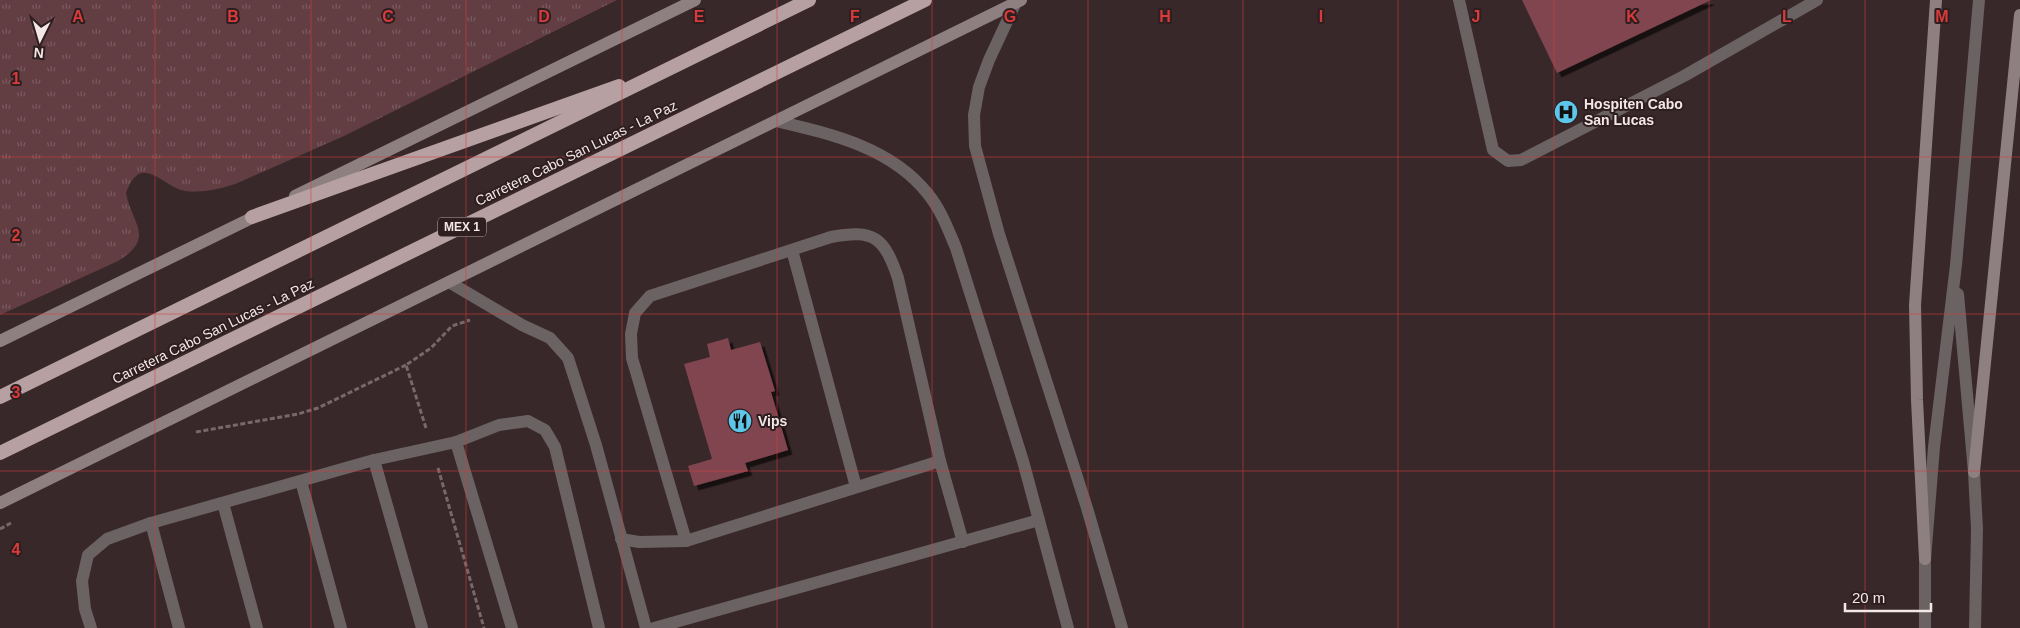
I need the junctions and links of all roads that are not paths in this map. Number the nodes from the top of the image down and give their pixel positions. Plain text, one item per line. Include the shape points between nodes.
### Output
1 (695, 0) edge
2 (809, 0) edge
3 (925, 0) edge
4 (1459, 0) edge
5 (1817, 0) edge
6 (1936, 0) edge
7 (1979, 0) edge
8 (1018, 1) edge
9 (2020, 15) edge
10 (683, 62) junction
11 (776, 121) junction
12 (252, 218) junction
13 (792, 250) junction
14 (1956, 265) junction
15 (448, 282) junction
16 (0, 341) edge
17 (0, 397) edge
18 (456, 442) junction
19 (0, 453) edge
20 (374, 460) junction
21 (940, 461) junction
22 (1974, 472) junction
23 (301, 481) junction
24 (856, 488) junction
25 (0, 503) edge
26 (223, 503) junction
27 (1039, 520) junction
28 (152, 523) junction
29 (621, 539) junction
30 (686, 541) junction
31 (963, 542) junction
32 (1925, 560) junction
33 (90, 628) edge
34 (179, 628) edge
35 (257, 628) edge
36 (341, 628) edge
37 (422, 628) edge
38 (512, 628) edge
39 (599, 628) edge
40 (646, 628) edge
41 (654, 628) edge
42 (1068, 628) edge
43 (1122, 628) edge
44 (1925, 628) edge
45 (1976, 628) edge

1 - 12 main road
2 - 10 highway
3 - 19 highway, Carretera Cabo San Lucas - La Paz / MEX 1
4 - 5 street via 1493,150 1508,161 1521,160 1684,76
6 - 32 main road via 1915,305
7 - 14 street
8 - 11 main road
8 - 43 street via 979,88 974,115 976,146 999,234
9 - 22 main road
10 - 12 highway
10 - 17 highway
11 - 15 main road
11 - 27 street via 861,145 910,174 928,194 943,217 956,248
12 - 16 main road
13 - 21 street via 849,234 870,235 889,253 898,278
13 - 24 street
13 - 30 street via 650,296 635,314 631,334 632,358
14 - 22 street
14 - 32 street via 1934,447
15 - 25 main road
15 - 29 street via 550,338 568,358
18 - 20 street
18 - 38 street
18 - 39 street via 499,425 528,421 545,430 555,447
20 - 23 street
20 - 37 street
21 - 24 street
21 - 31 street
22 - 45 street
23 - 26 street
23 - 36 street
24 - 30 street
26 - 28 street
26 - 35 street
27 - 31 street
27 - 42 street
28 - 33 street via 107,539 88,555 82,581
28 - 34 street
29 - 30 street
29 - 40 street
31 - 41 street
32 - 44 street

